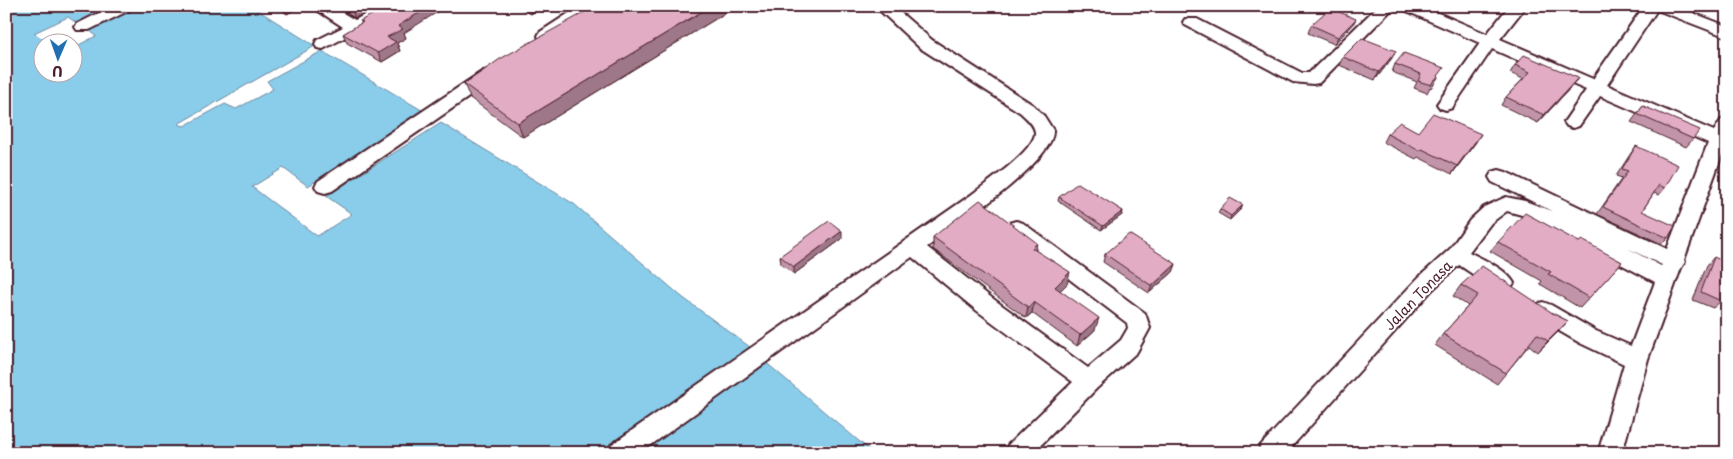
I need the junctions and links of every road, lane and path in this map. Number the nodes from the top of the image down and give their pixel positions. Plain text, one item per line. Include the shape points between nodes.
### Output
1 (126, 6) edge
2 (319, 6) edge
3 (393, 6) edge
4 (590, 6) edge
5 (883, 6) edge
6 (1387, 6) edge
7 (1408, 6) edge
8 (1518, 6) edge
9 (1652, 6) edge
10 (1660, 6) edge
11 (1191, 22) dead end
12 (83, 27) dead end
13 (355, 27) junction
14 (1727, 32) edge
15 (1488, 42) junction
16 (323, 44) dead end
17 (532, 46) edge
18 (499, 68) edge
19 (1596, 88) junction
20 (1446, 104) dead end
21 (1573, 122) dead end
22 (1723, 132) edge
23 (1499, 176) dead end
24 (325, 186) dead end
25 (991, 209) junction
26 (913, 247) junction
27 (1457, 256) junction
28 (1671, 270) junction
29 (1637, 359) junction
30 (1089, 381) junction
31 (620, 453) edge
32 (1017, 453) edge
33 (1270, 453) edge
34 (1610, 453) edge

1 - 12 street
2 - 13 street
3 - 13 street
4 - 17 street
5 - 25 street via 926,44 1027,109 1038,120 1044,134 1042,144
6 - 11 street via 1313,80 1299,78
7 - 15 street
8 - 15 street
9 - 19 street
10 - 14 street
13 - 16 street
15 - 19 street
15 - 20 street
18 - 24 street
19 - 21 street
19 - 22 street
22 - 28 street
23 - 28 street
25 - 26 street
25 - 30 street via 1137,318 1139,328 1128,346
26 - 30 street
26 - 31 street
27 - 28 street via 1472,232 1490,213 1505,204 1514,204
27 - 29 street, Jalan Tonasa via 1487,271 1588,337
27 - 33 street, Jalan Tonasa via 1425,284
28 - 29 street
29 - 34 street
30 - 32 street

